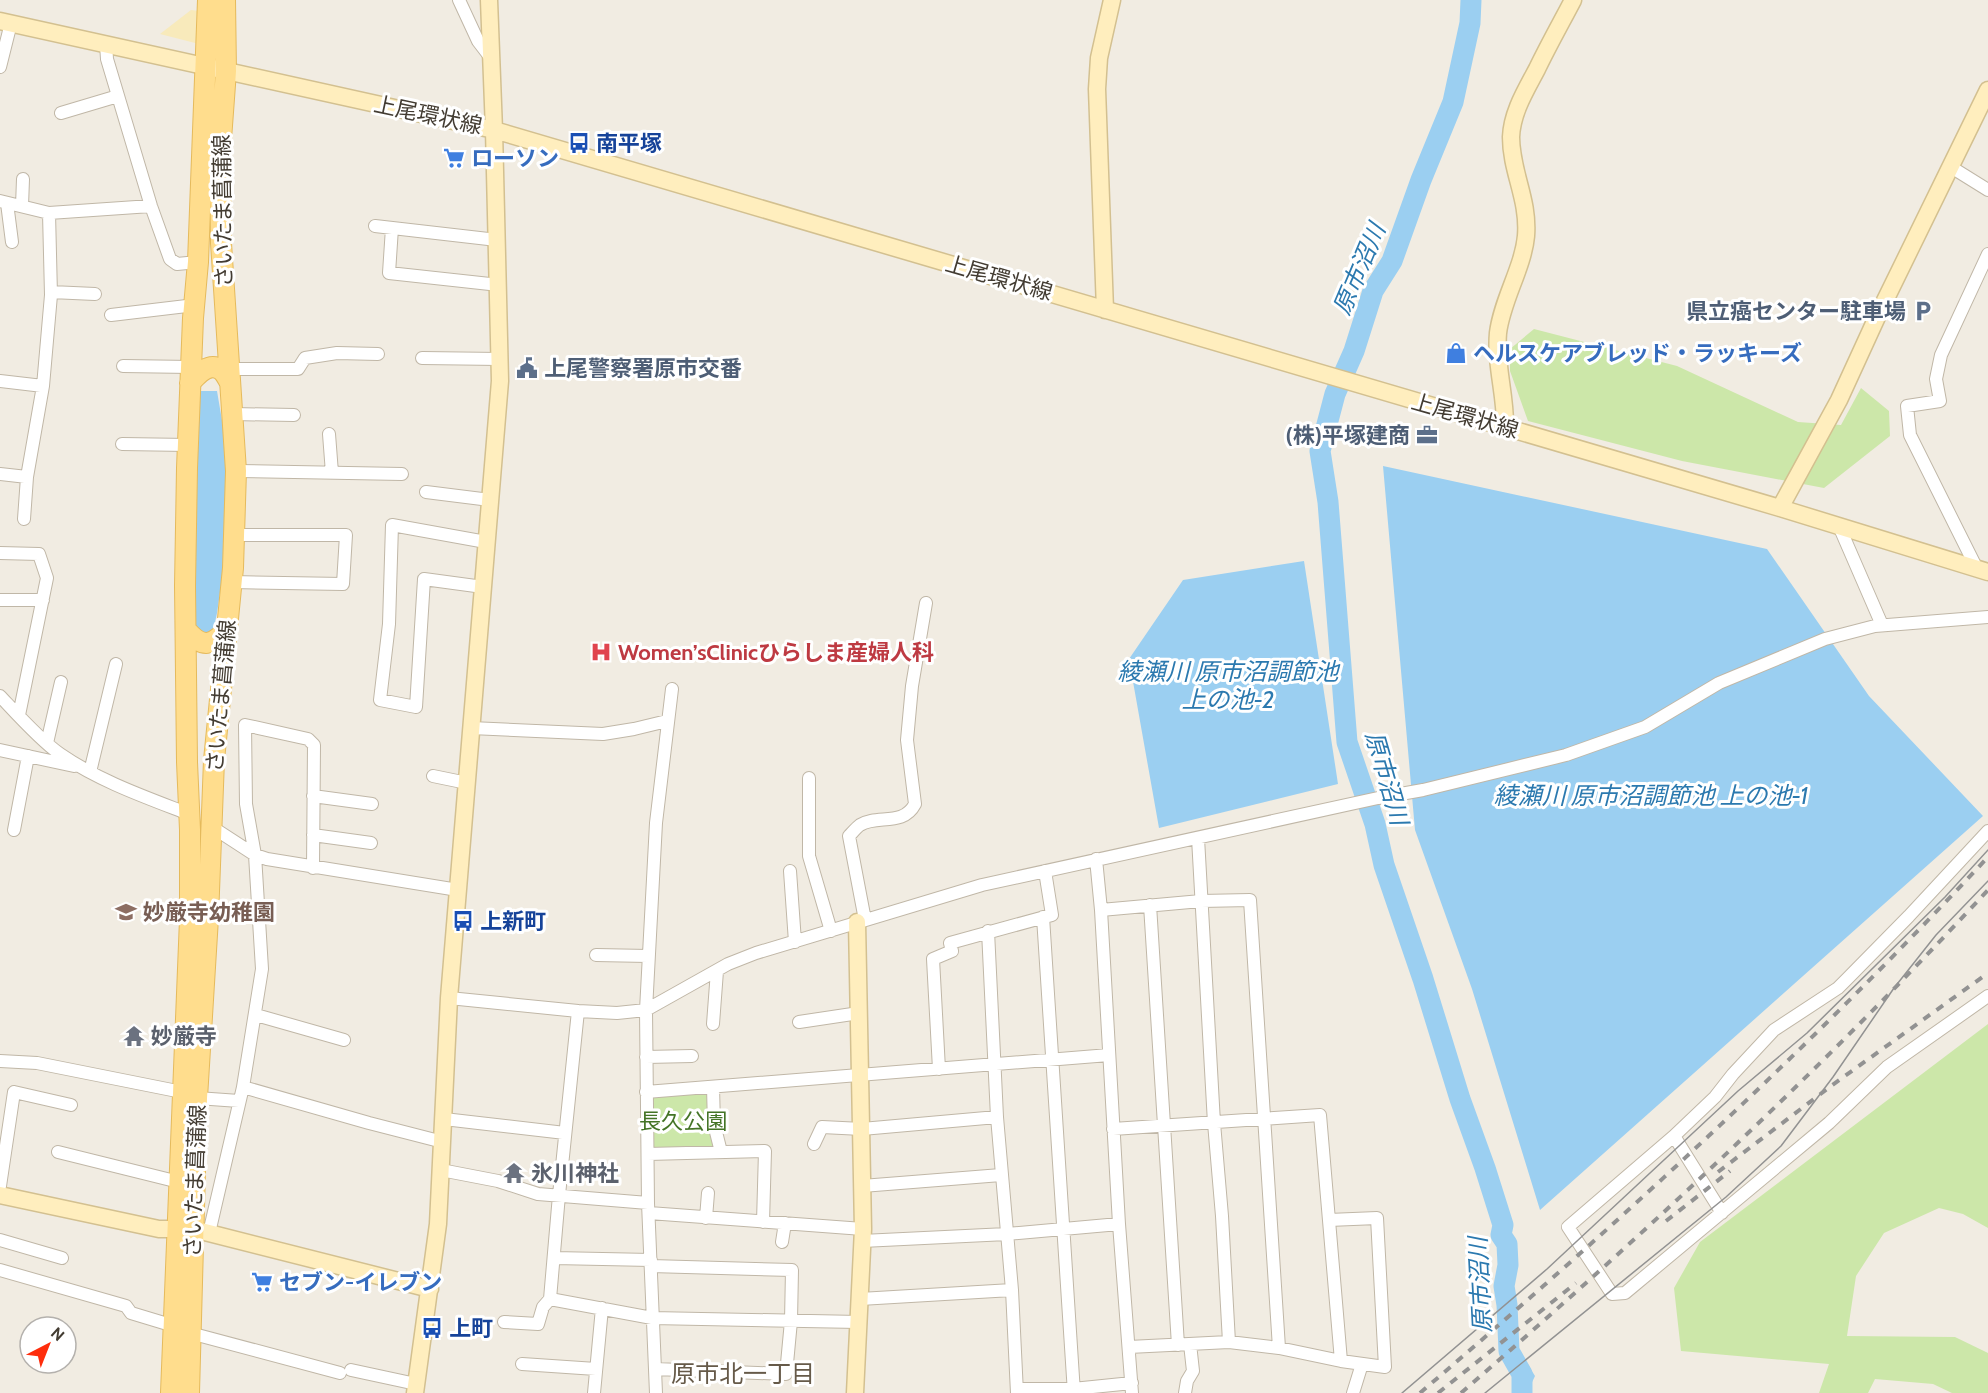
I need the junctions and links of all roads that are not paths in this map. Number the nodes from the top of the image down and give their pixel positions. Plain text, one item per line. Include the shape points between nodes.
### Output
1 (208, 0) edge
2 (225, 0) edge
3 (459, 0) edge
4 (489, 0) edge
5 (1112, 0) edge
6 (1573, 0) edge
7 (5, 22) edge
8 (106, 44) junction
9 (491, 58) junction
10 (206, 66) junction
11 (0, 67) edge
12 (226, 71) junction
13 (1988, 90) edge
14 (118, 96) junction
15 (61, 113) dead end
16 (494, 130) junction
17 (1950, 167) junction
18 (23, 179) dead end
19 (1988, 190) edge
20 (3, 202) edge
21 (22, 206) junction
22 (151, 206) junction
23 (49, 213) junction
24 (375, 226) dead end
25 (392, 228) junction
26 (497, 240) junction
27 (12, 242) dead end
28 (1988, 254) edge
29 (198, 262) junction
30 (499, 285) junction
31 (51, 292) junction
32 (95, 294) dead end
33 (195, 305) junction
34 (1105, 310) junction
35 (111, 315) dead end
36 (378, 354) dead end
37 (422, 358) dead end
38 (500, 359) junction
39 (123, 366) dead end
40 (190, 375) junction
41 (230, 376) junction
42 (0, 381) edge
43 (43, 386) junction
44 (233, 414) junction
45 (294, 415) dead end
46 (1505, 428) junction
47 (329, 434) dead end
48 (122, 444) dead end
49 (188, 445) junction
50 (236, 471) junction
51 (332, 473) junction
52 (0, 474) edge
53 (402, 474) dead end
54 (27, 477) junction
55 (426, 492) dead end
56 (490, 500) junction
57 (1780, 508) junction
58 (24, 519) dead end
59 (1839, 526) junction
60 (234, 536) junction
61 (486, 542) junction
62 (0, 553) edge
63 (1982, 570) edge
64 (232, 582) junction
65 (483, 587) junction
66 (0, 600) edge
67 (43, 600) junction
68 (926, 603) dead end
69 (1988, 617) edge
70 (1882, 625) junction
71 (227, 630) junction
72 (187, 632) junction
73 (116, 664) dead end
74 (61, 682) dead end
75 (672, 689) dead end
76 (0, 696) edge
77 (19, 715) junction
78 (667, 721) junction
79 (471, 728) junction
80 (47, 743) junction
81 (0, 750) edge
82 (28, 756) junction
83 (87, 770) junction
84 (433, 776) dead end
85 (809, 778) dead end
86 (467, 783) junction
87 (313, 796) junction
88 (372, 804) dead end
89 (189, 814) junction
90 (212, 827) junction
91 (14, 830) dead end
92 (1988, 831) edge
93 (314, 835) junction
94 (1198, 838) junction
95 (371, 843) dead end
96 (255, 855) junction
97 (1096, 860) junction
98 (313, 868) junction
99 (790, 871) dead end
100 (1044, 871) junction
101 (458, 890) junction
102 (1201, 901) junction
103 (1150, 905) junction
104 (1101, 910) junction
105 (1043, 916) junction
106 (861, 921) junction
107 (831, 931) junction
108 (987, 931) junction
109 (795, 942) junction
110 (596, 955) dead end
111 (648, 956) junction
112 (717, 971) junction
113 (1988, 996) edge
114 (449, 998) junction
115 (646, 1010) junction
116 (578, 1011) junction
117 (859, 1013) junction
118 (256, 1016) junction
119 (798, 1022) dead end
120 (713, 1024) dead end
121 (344, 1040) dead end
122 (1109, 1055) junction
123 (692, 1056) dead end
124 (646, 1057) junction
125 (1053, 1060) junction
126 (0, 1061) edge
127 (994, 1064) junction
128 (939, 1069) junction
129 (861, 1075) junction
130 (243, 1087) junction
131 (713, 1087) junction
132 (646, 1092) junction
133 (190, 1095) junction
134 (239, 1101) junction
135 (71, 1105) dead end
136 (997, 1117) junction
137 (444, 1119) junction
138 (1266, 1120) junction
139 (1214, 1123) junction
140 (1165, 1126) junction
141 (862, 1129) junction
142 (1113, 1129) junction
143 (565, 1133) junction
144 (1674, 1136) junction
145 (443, 1142) junction
146 (814, 1144) dead end
147 (58, 1152) dead end
148 (721, 1152) junction
149 (648, 1154) junction
150 (441, 1170) junction
151 (1001, 1175) junction
152 (179, 1182) junction
153 (862, 1185) junction
154 (0, 1186) edge
155 (708, 1193) dead end
156 (0, 1195) edge
157 (559, 1195) junction
158 (649, 1208) junction
159 (1722, 1213) junction
160 (706, 1218) junction
161 (1329, 1220) junction
162 (763, 1222) junction
163 (785, 1223) junction
164 (1119, 1224) junction
165 (1063, 1230) junction
166 (194, 1231) junction
167 (1006, 1234) junction
168 (862, 1235) junction
169 (0, 1240) edge
170 (782, 1242) dead end
171 (62, 1258) dead end
172 (554, 1258) junction
173 (651, 1263) junction
174 (0, 1270) edge
175 (430, 1289) junction
176 (1011, 1290) junction
177 (550, 1299) junction
178 (860, 1299) junction
179 (602, 1308) junction
180 (652, 1318) junction
181 (791, 1321) junction
182 (504, 1322) dead end
183 (859, 1322) junction
184 (182, 1329) junction
185 (1229, 1342) junction
186 (1184, 1344) junction
187 (1129, 1347) junction
188 (1279, 1348) junction
189 (1341, 1361) junction
190 (522, 1364) dead end
191 (1362, 1364) junction
192 (596, 1369) junction
193 (655, 1369) junction
194 (416, 1388) edge
195 (1132, 1388) edge
196 (1017, 1391) edge
197 (1074, 1391) edge
198 (171, 1393) edge
199 (189, 1393) edge
200 (594, 1393) edge
201 (656, 1393) edge
202 (855, 1393) edge
203 (1185, 1393) edge
204 (1353, 1393) edge

1 - 10 main road, さいたま菖蒲線
2 - 12 main road, さいたま菖蒲線
3 - 9 street via 478,41
4 - 9 street
5 - 34 street via 1099,58 1097,89
6 - 46 street via 1513,120 1513,159 1527,223 1526,241 1498,330 1498,374
7 - 8 street, 上尾環状線
7 - 11 street
8 - 10 street, 上尾環状線
8 - 14 street
9 - 16 street
10 - 12 street, 上尾環状線
10 - 29 main road, さいたま菖蒲線
12 - 16 street, 上尾環状線
12 - 41 main road, さいたま菖蒲線 via 220,199
13 - 17 street
14 - 15 street
14 - 22 street
16 - 26 street
16 - 34 street, 上尾環状線
17 - 19 street
17 - 57 street via 1839,400
18 - 21 street
20 - 21 street
20 - 27 street
21 - 23 street
22 - 23 street
22 - 29 street via 170,258 177,264
23 - 31 street
24 - 25 street
25 - 26 street
25 - 30 street via 389,273
26 - 30 street
28 - 63 street via 1941,355 1936,379 1940,401 1907,406 1910,435
29 - 33 main road, さいたま菖蒲線
30 - 38 street
31 - 32 street
31 - 43 street
33 - 35 street
33 - 40 main road, さいたま菖蒲線
34 - 46 street, 上尾環状線
36 - 41 street via 305,358 298,369
37 - 38 street
38 - 56 street
39 - 40 street
40 - 41 main road via 215,368
40 - 49 main road, さいたま菖蒲線
41 - 44 main road, さいたま菖蒲線
42 - 43 street
43 - 54 street
44 - 45 street
44 - 50 main road, さいたま菖蒲線
46 - 57 street, 上尾環状線
47 - 51 street
48 - 49 street
49 - 72 main road, さいたま菖蒲線
50 - 51 street
50 - 60 main road, さいたま菖蒲線
51 - 53 street
52 - 54 street
54 - 58 street
55 - 56 street
56 - 61 street
57 - 59 street, 上尾環状線
59 - 63 street, 上尾環状線
59 - 70 street
60 - 64 main road, さいたま菖蒲線
60 - 64 street via 346,535 343,584
61 - 65 street
61 - 65 street via 392,525 389,624 380,700 416,707 424,579
62 - 67 street via 39,554 48,578
64 - 71 main road, さいたま菖蒲線
65 - 79 street
66 - 67 street
67 - 77 street
68 - 106 street via 907,740 915,804 906,816 861,824 849,836
69 - 70 street
70 - 94 street via 1825,639 1719,682 1645,727 1566,755
71 - 72 main road via 215,642 204,643
71 - 90 main road, さいたま菖蒲線 via 214,760
72 - 89 main road, さいたま菖蒲線
73 - 83 street
74 - 80 street
75 - 78 street
76 - 77 street
77 - 80 street
78 - 79 street via 603,734
78 - 111 street
79 - 86 street
80 - 83 street
81 - 82 street
82 - 83 street
82 - 91 street
83 - 89 street
84 - 86 street
85 - 107 street via 809,856
86 - 101 street
87 - 88 street
87 - 93 street
87 - 96 street via 314,745 308,739 245,725 246,804
89 - 133 main road, さいたま菖蒲線
90 - 96 street
90 - 133 main road, さいたま菖蒲線
92 - 144 street via 1848,978 1774,1030 1715,1097
93 - 95 street
93 - 98 street
94 - 97 street
94 - 102 street
96 - 98 street
96 - 118 street via 262,969
97 - 100 street
97 - 104 street
98 - 101 street
99 - 109 street
100 - 105 street via 1052,915
100 - 106 street
101 - 114 street
102 - 103 street
102 - 138 street via 1250,900
102 - 139 street
103 - 104 street
103 - 140 street
104 - 122 street
105 - 108 street
105 - 125 street
106 - 107 street
106 - 117 street
107 - 109 street
108 - 127 street
108 - 128 street via 950,943 952,951 933,959
109 - 112 street via 756,953
110 - 111 street
111 - 115 street
112 - 115 street
112 - 120 street
113 - 159 street via 1887,1067 1829,1123
114 - 116 street
114 - 137 street
115 - 116 street
115 - 124 street
116 - 143 street
117 - 119 street
117 - 129 street
118 - 121 street
118 - 130 street
122 - 125 street
122 - 142 street
123 - 124 street
124 - 132 street
125 - 127 street
125 - 165 street
126 - 133 street via 37,1063
127 - 128 street
127 - 136 street
128 - 129 street
129 - 131 street
129 - 141 street
130 - 134 street
130 - 145 street
131 - 132 street
131 - 148 street via 714,1124
132 - 149 street
133 - 134 street
133 - 152 main road, さいたま菖蒲線
133 - 166 main road, さいたま菖蒲線
134 - 166 street
135 - 154 street via 14,1092
136 - 141 street
136 - 151 street
137 - 143 street
137 - 145 street
138 - 139 street
138 - 161 street via 1320,1115
138 - 188 street
139 - 140 street
139 - 185 street
140 - 142 street
140 - 186 street
141 - 146 street via 822,1127
141 - 153 street
142 - 164 street
143 - 157 street
144 - 159 street
144 - 159 street via 1568,1227 1612,1294 1625,1293
145 - 150 street
147 - 152 street
148 - 149 street
148 - 162 street via 765,1151
149 - 158 street
150 - 157 street via 498,1180 538,1194
150 - 175 street
151 - 153 street
151 - 167 street
152 - 166 main road, さいたま菖蒲線
153 - 168 street
155 - 160 street
156 - 166 street via 159,1229
157 - 158 street
157 - 172 street
158 - 160 street
158 - 173 street
160 - 162 street
161 - 189 street
161 - 191 street via 1377,1218 1385,1367
162 - 163 street
163 - 168 street
163 - 170 street
164 - 165 street
164 - 187 street
165 - 167 street
165 - 197 street
166 - 175 street
166 - 184 main road, さいたま菖蒲線
167 - 168 street
167 - 176 street
168 - 178 street
169 - 171 street
172 - 173 street
172 - 177 street
173 - 180 street
173 - 181 street via 792,1270
174 - 184 street via 126,1306 131,1313
175 - 194 street
176 - 178 street
176 - 196 street
177 - 179 street
177 - 182 street via 543,1306 538,1324
178 - 183 street
179 - 180 street
179 - 192 street
180 - 181 street
180 - 193 street
181 - 183 street
181 - 193 street via 786,1374
183 - 202 street
184 - 194 street
184 - 198 main road, さいたま菖蒲線
184 - 199 main road, さいたま菖蒲線
185 - 186 street
185 - 188 street
186 - 187 street
186 - 203 street via 1193,1371
187 - 195 street
188 - 189 street
189 - 191 street
190 - 192 street
191 - 204 street
192 - 200 street
193 - 201 street
195 - 197 street
196 - 197 street

